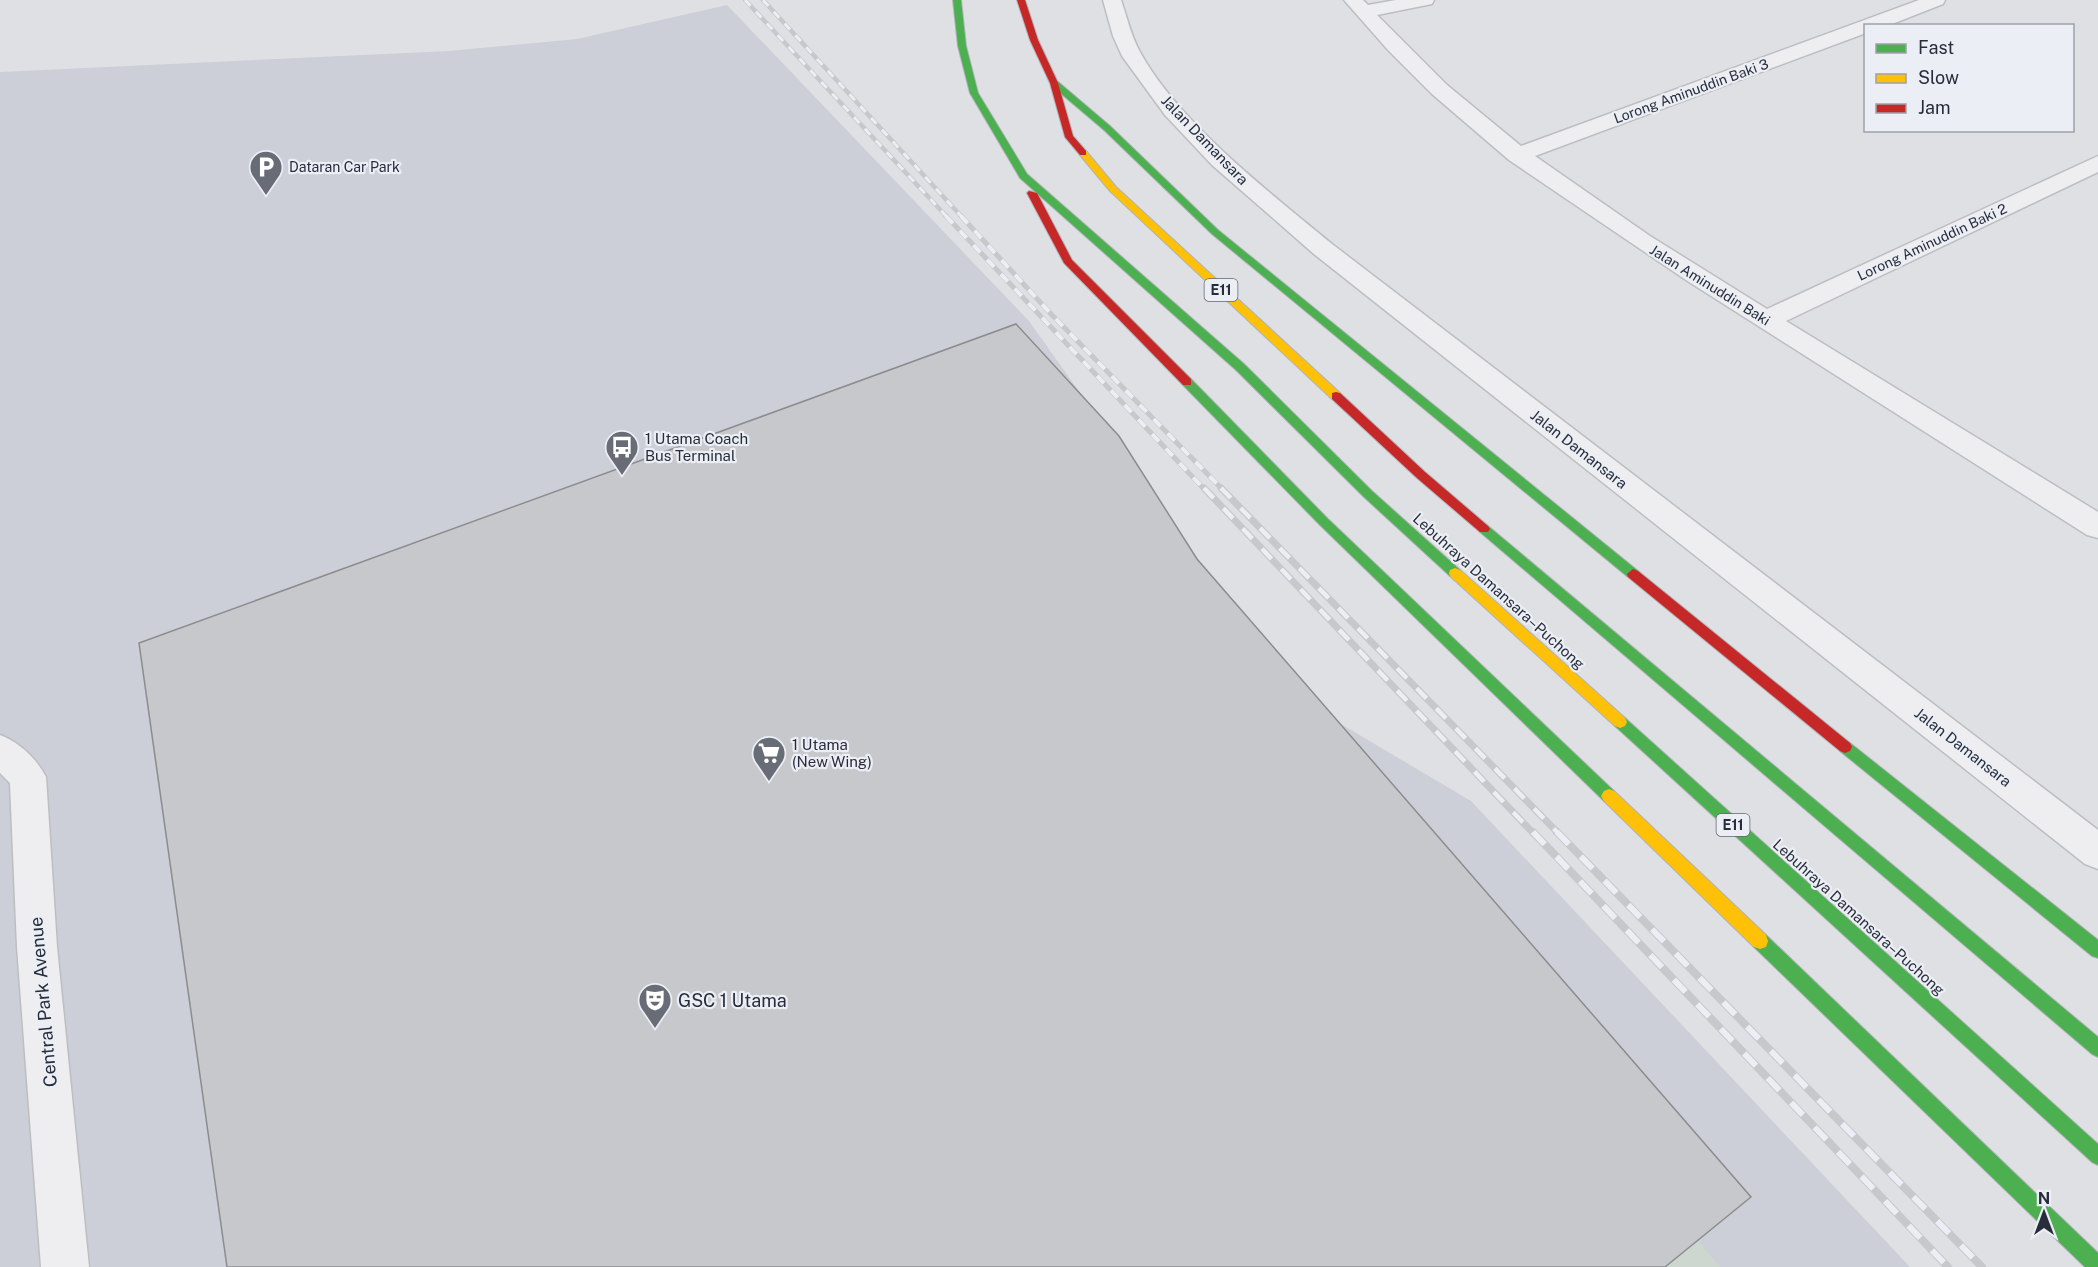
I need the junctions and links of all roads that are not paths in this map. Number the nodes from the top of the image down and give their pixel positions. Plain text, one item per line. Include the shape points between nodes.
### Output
1 (957, 0) edge
2 (1021, 0) edge
3 (1112, 0) edge
4 (1425, 0) edge
5 (1936, 0) edge
6 (1358, 6) edge
7 (1872, 24) edge
8 (1864, 27) edge
9 (1054, 83) junction
10 (1517, 155) junction
11 (2098, 164) edge
12 (1023, 176) junction
13 (1766, 320) junction
14 (2098, 527) edge
15 (0, 750) edge
16 (2098, 852) edge
17 (2098, 950) edge
18 (2098, 1048) edge
19 (2098, 1156) edge
20 (2098, 1266) edge
21 (65, 1267) edge

1 - 12 highway, Lebuhraya Damansara–Puchong / E11 via 962,46 974,93
2 - 9 highway, E11
3 - 16 street, Jalan Damansara via 1131,54 1165,100 1238,178 1323,249
4 - 6 street
5 - 7 street, Lorong Aminuddin Baki 3
6 - 10 street, Jalan Aminuddin Baki via 1398,49
8 - 10 street, Lorong Aminuddin Baki 3
9 - 17 highway via 1215,232
9 - 18 highway, E11 via 1069,137 1113,189 1421,475
10 - 13 street, Jalan Aminuddin Baki via 1637,239
11 - 13 street, Lorong Aminuddin Baki 2
12 - 19 highway, Lebuhraya Damansara–Puchong / E11 via 1240,367 1368,494
12 - 20 highway via 1068,261 1324,522
13 - 14 street, Jalan Aminuddin Baki
15 - 21 street, Central Park Avenue via 28,777 37,947

